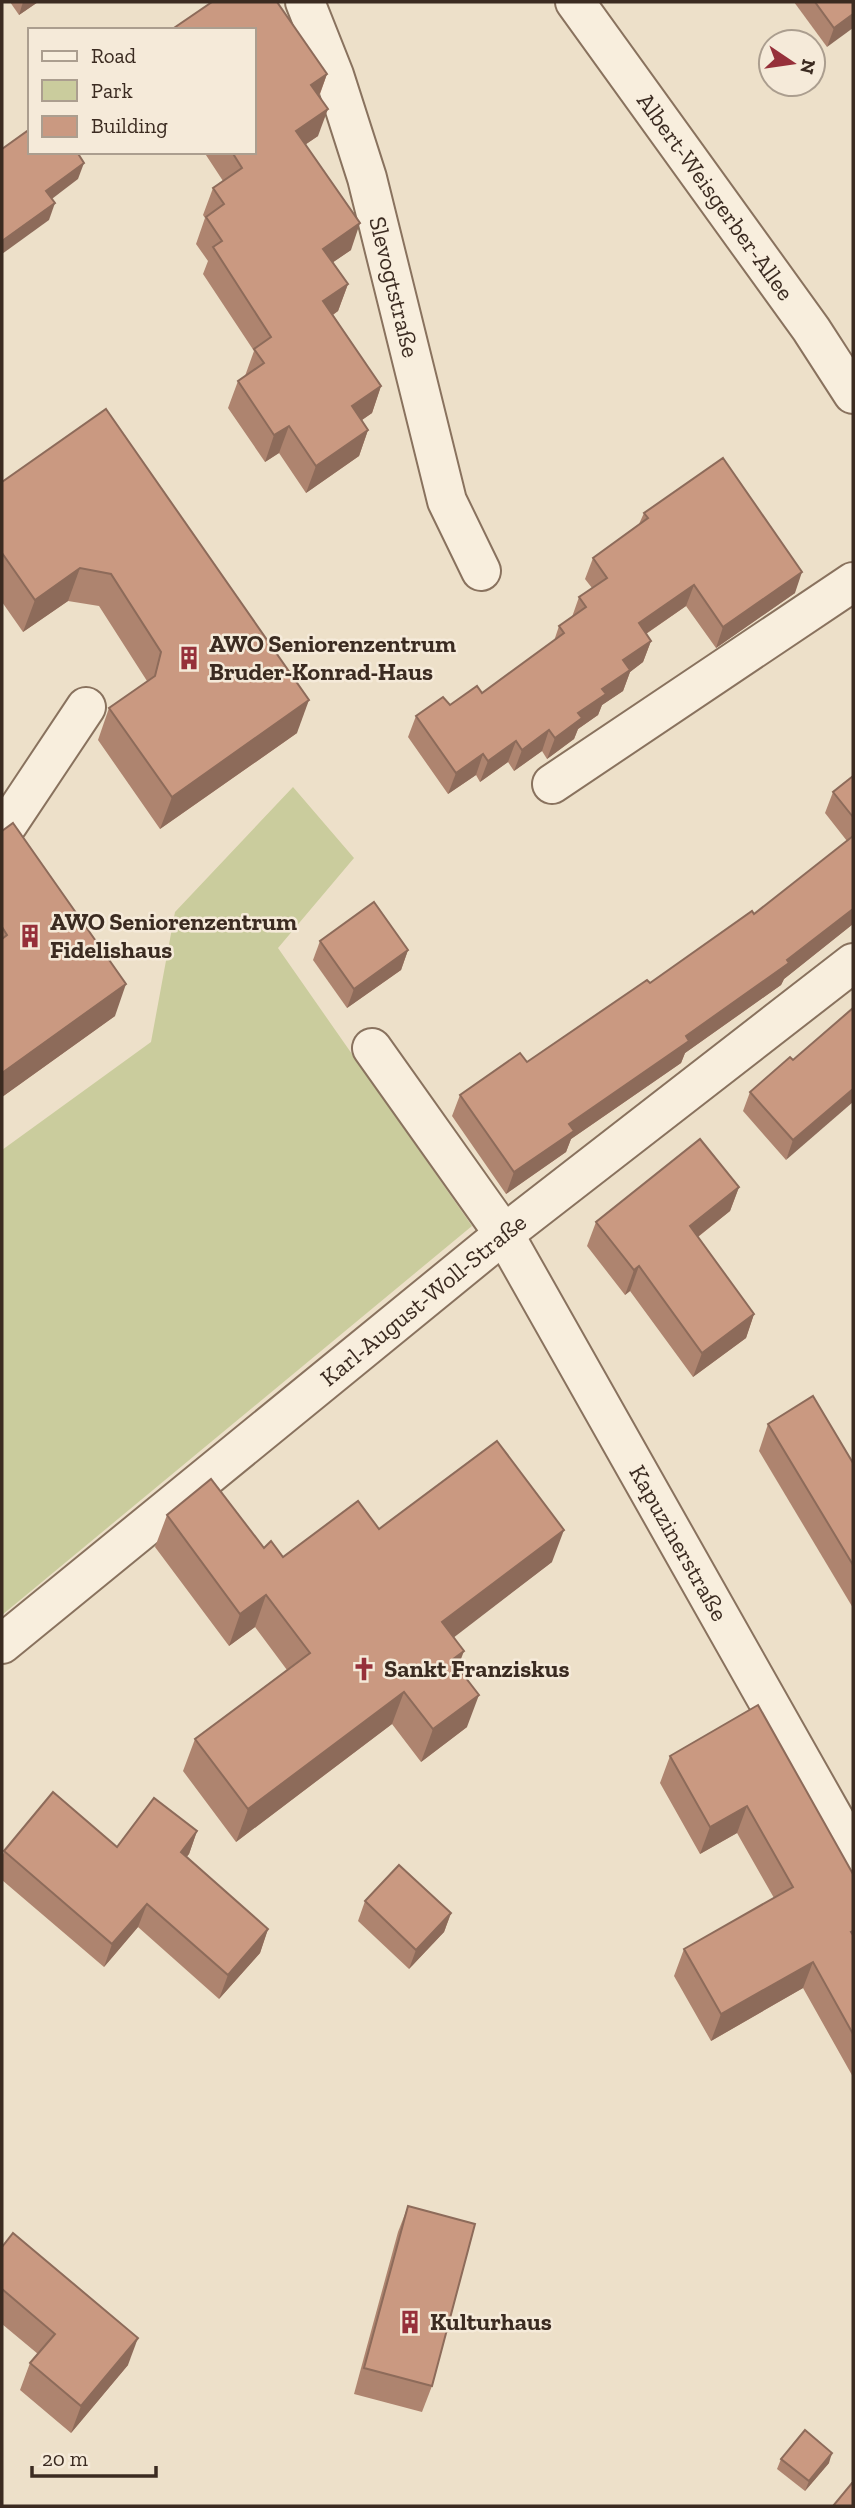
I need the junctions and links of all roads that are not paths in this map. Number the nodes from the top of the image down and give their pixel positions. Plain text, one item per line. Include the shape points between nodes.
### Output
1 (305, 2) edge
2 (575, 2) edge
3 (853, 394) edge
4 (481, 571) dead end
5 (853, 582) edge
6 (86, 707) dead end
7 (552, 784) dead end
8 (2, 829) edge
9 (853, 963) edge
10 (372, 1048) dead end
11 (504, 1234) junction
12 (2, 1644) edge
13 (853, 1852) edge

1 - 4 street, Slevogtstraße via 367,178 447,501
2 - 3 street, Albert-Weisgerber-Allee
5 - 7 street
6 - 8 street
9 - 11 street, Karl-August-Woll-Straße
10 - 11 street, Kapuzinerstraße
11 - 12 street, Karl-August-Woll-Straße
11 - 13 street, Kapuzinerstraße

